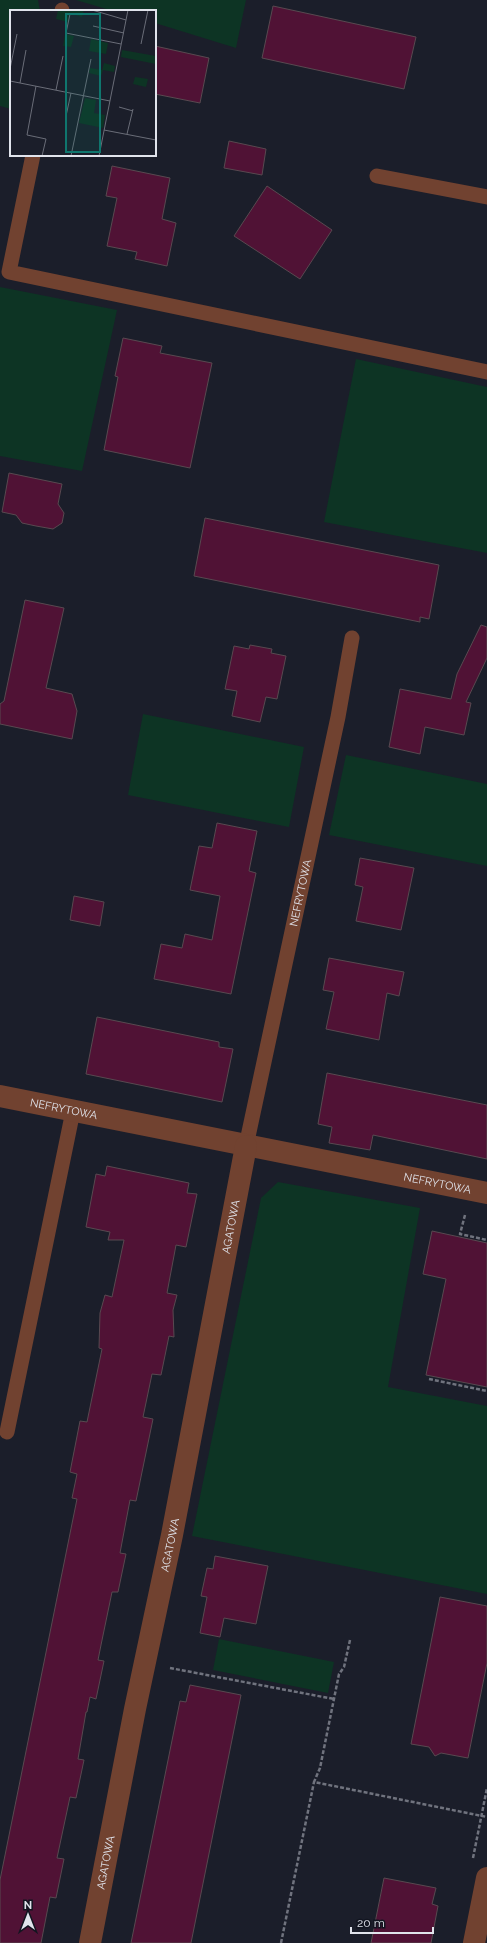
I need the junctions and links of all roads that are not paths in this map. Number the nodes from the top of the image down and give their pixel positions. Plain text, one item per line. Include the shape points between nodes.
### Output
1 (32, 156) edge
2 (376, 176) dead end
3 (487, 197) edge
4 (487, 372) edge
5 (352, 638) dead end
6 (0, 1096) edge
7 (73, 1111) junction
8 (246, 1146) junction
9 (487, 1193) edge
10 (7, 1432) dead end
11 (487, 1878) edge
12 (90, 1943) edge
13 (474, 1943) edge

1 - 4 lane via 9,272
2 - 3 lane
5 - 8 lane, NEFRYTOWA via 336,725
6 - 7 street, NEFRYTOWA
7 - 8 street, NEFRYTOWA
7 - 10 lane
8 - 9 street, NEFRYTOWA
8 - 12 street, AGATOWA via 174,1527 135,1709
11 - 13 street

